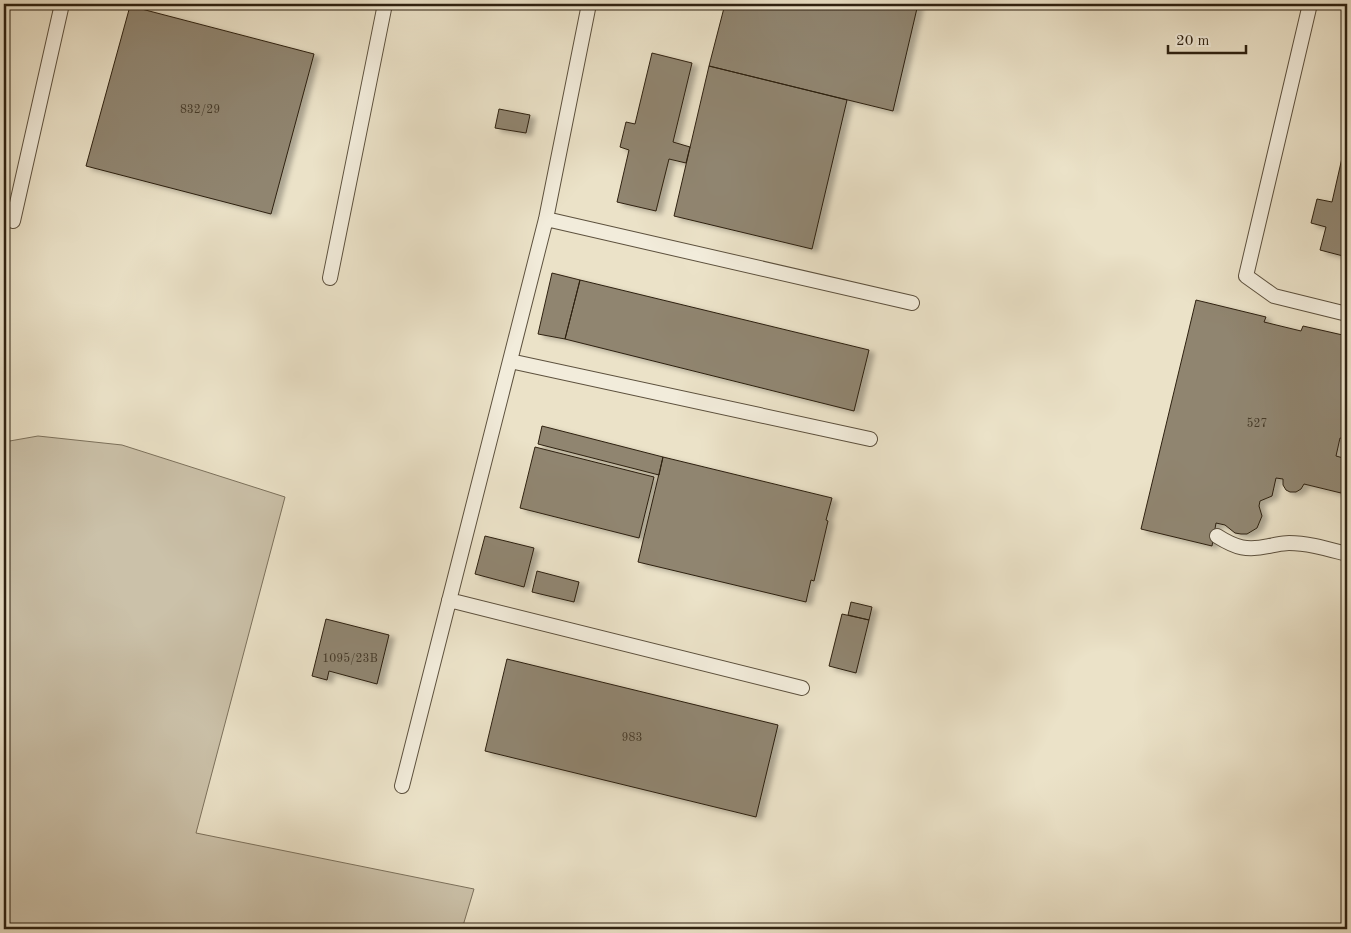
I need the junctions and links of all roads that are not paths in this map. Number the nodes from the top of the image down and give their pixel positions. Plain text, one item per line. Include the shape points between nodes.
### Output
1 (62, 4) edge
2 (385, 4) edge
3 (589, 4) edge
4 (1310, 4) edge
5 (546, 218) junction
6 (13, 221) dead end
7 (330, 278) dead end
8 (912, 303) dead end
9 (1347, 314) edge
10 (510, 362) junction
11 (870, 438) dead end
12 (1217, 536) dead end
13 (1347, 554) edge
14 (449, 600) junction
15 (802, 688) dead end
16 (402, 786) dead end

1 - 6 lane
2 - 7 lane
3 - 5 lane
4 - 9 lane via 1246,276 1274,296
5 - 8 lane
5 - 10 lane
10 - 11 lane
10 - 14 lane
12 - 13 lane via 1244,549 1287,543
14 - 15 lane
14 - 16 lane

